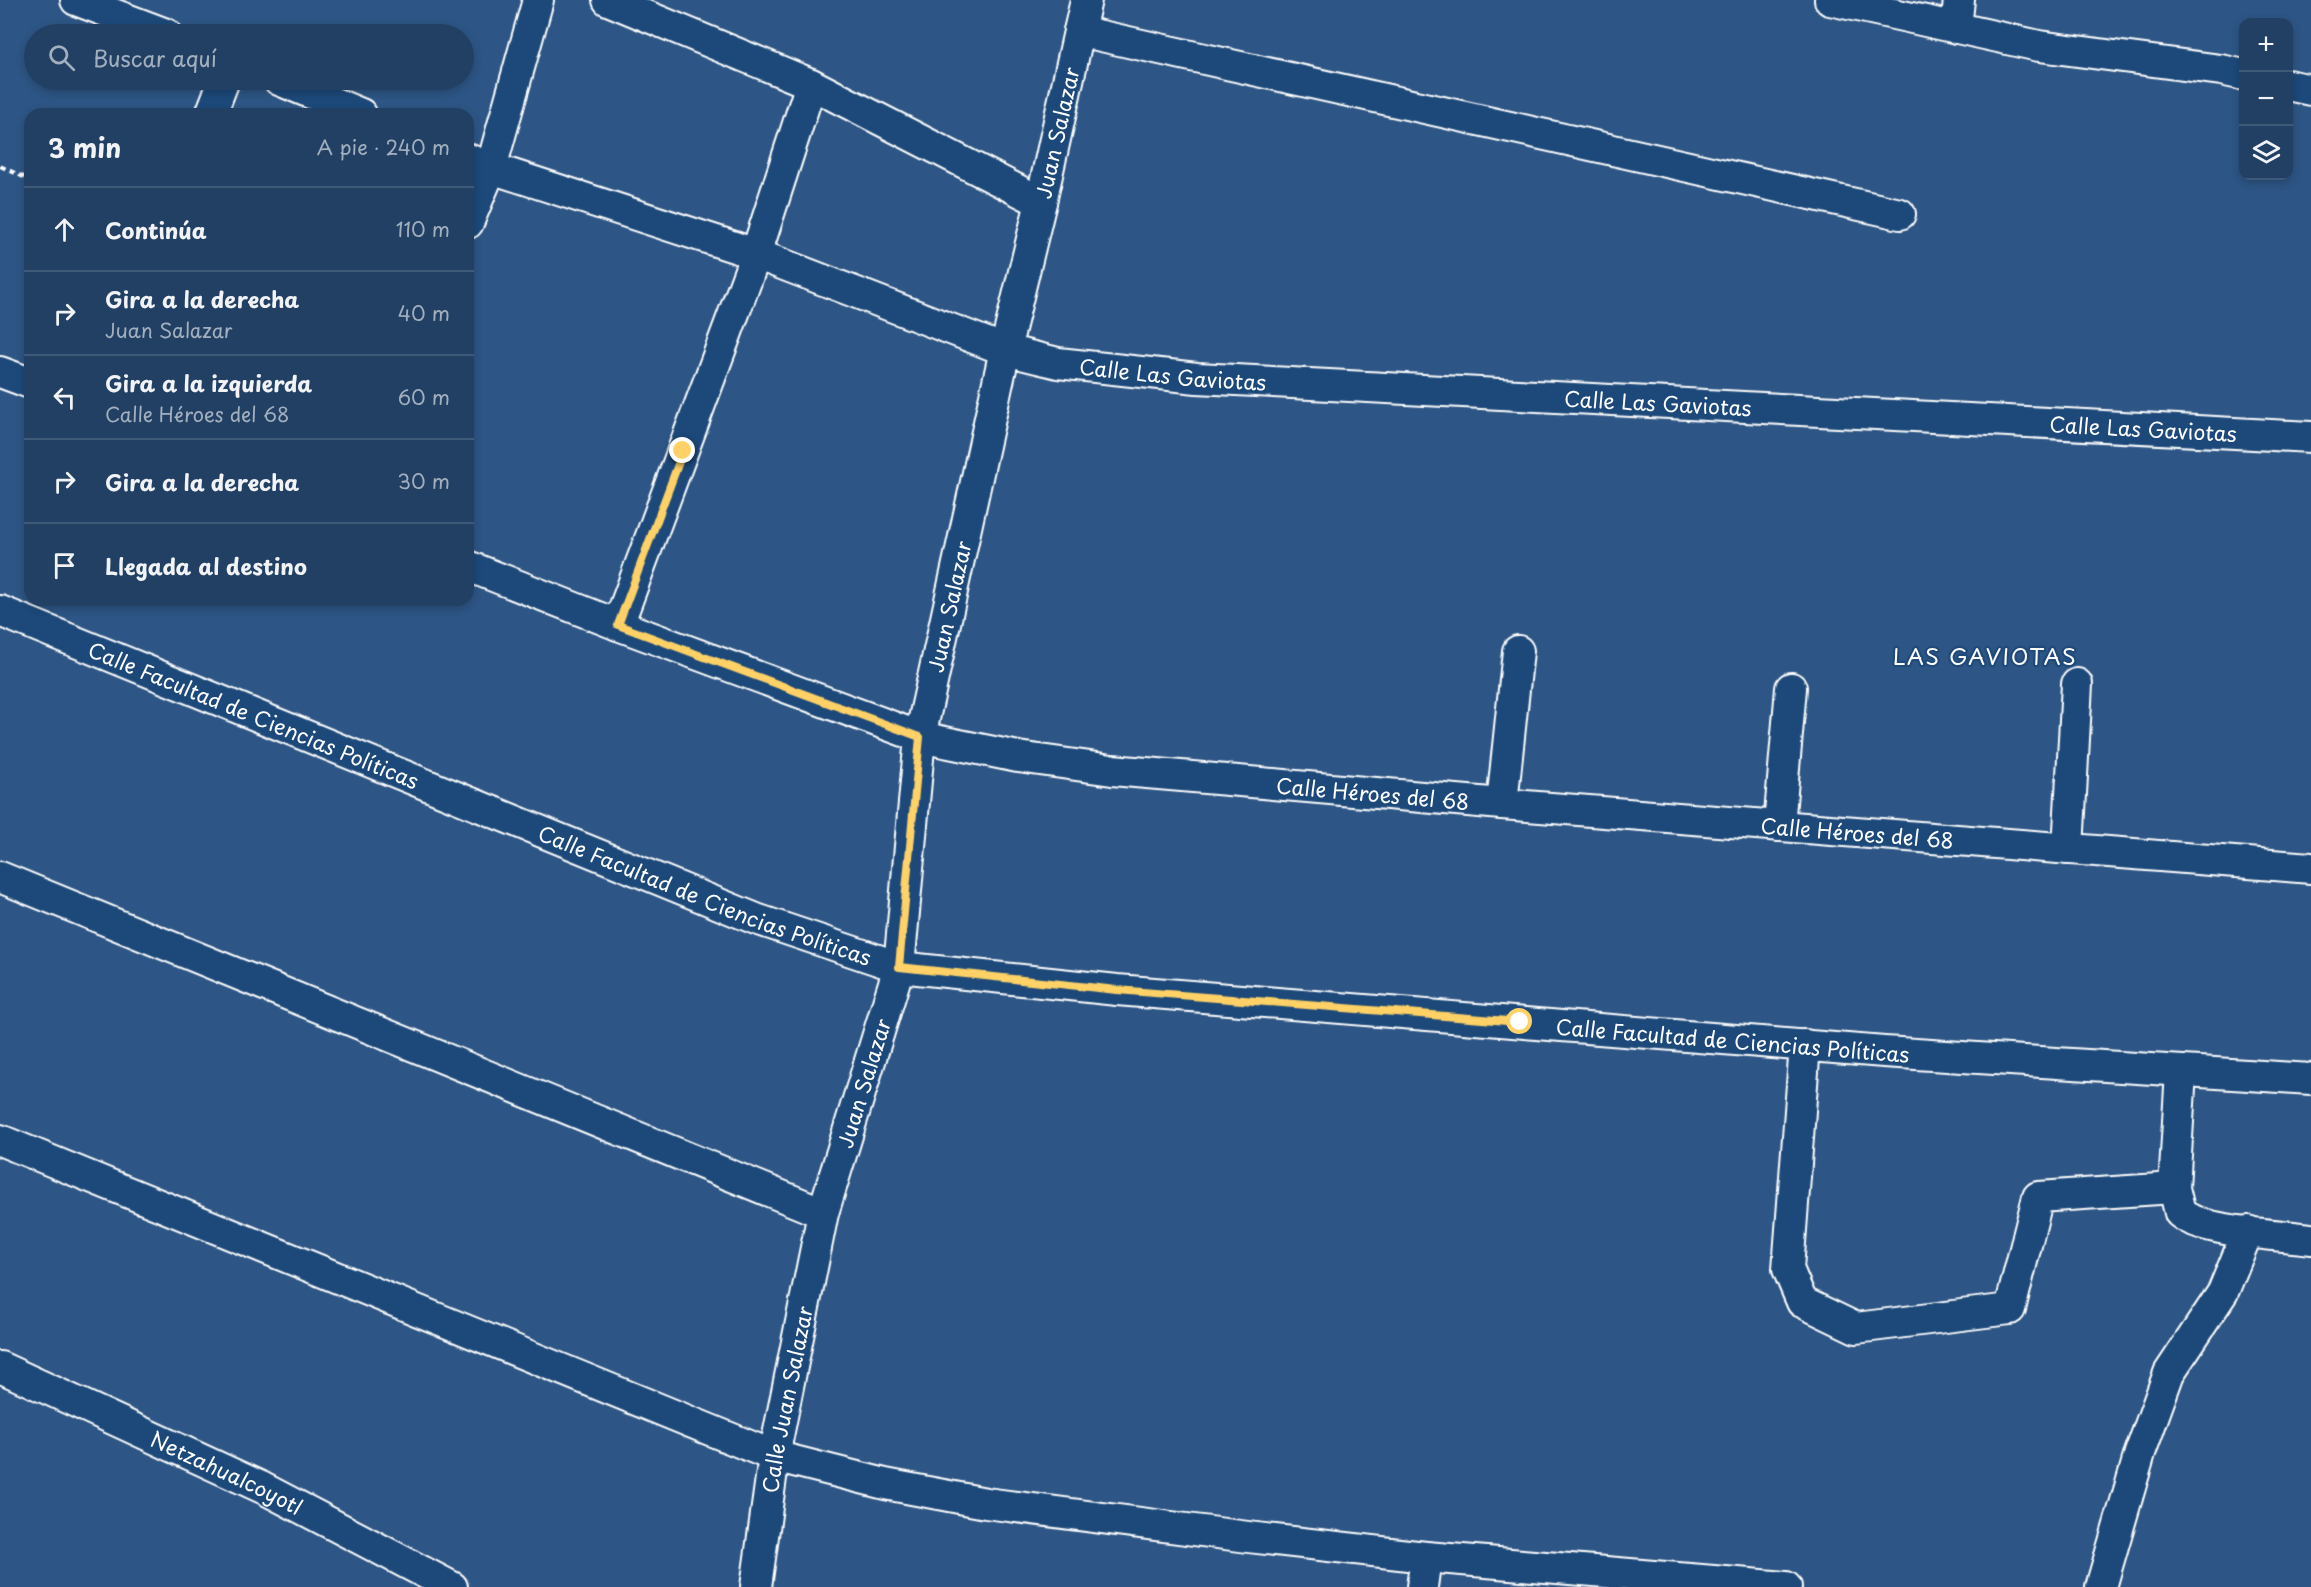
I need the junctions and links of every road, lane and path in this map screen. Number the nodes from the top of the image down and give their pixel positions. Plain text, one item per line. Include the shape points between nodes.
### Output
1 (75, 0) edge
2 (538, 0) edge
3 (608, 0) edge
4 (1086, 0) edge
5 (1830, 0) edge
6 (1958, 14) edge
7 (139, 24) edge
8 (1079, 31) junction
9 (2239, 74) edge
10 (811, 84) junction
11 (2293, 86) edge
12 (220, 90) edge
13 (303, 90) edge
14 (2311, 90) edge
15 (213, 108) edge
16 (347, 108) edge
17 (479, 163) edge
18 (0, 166) edge
19 (24, 177) edge
20 (474, 190) edge
21 (1041, 202) junction
22 (1900, 214) dead end
23 (756, 254) junction
24 (1005, 350) junction
25 (0, 372) edge
26 (24, 382) edge
27 (2311, 437) edge
28 (474, 568) edge
29 (0, 611) edge
30 (618, 625) junction
31 (1518, 651) dead end
32 (2077, 684) dead end
33 (1791, 688) dead end
34 (920, 737) junction
35 (1502, 804) junction
36 (1779, 826) junction
37 (2068, 849) junction
38 (2311, 868) edge
39 (0, 877) edge
40 (899, 967) junction
41 (1805, 1045) junction
42 (2181, 1071) junction
43 (2311, 1079) edge
44 (0, 1140) edge
45 (2174, 1188) junction
46 (823, 1213) junction
47 (2248, 1231) junction
48 (2311, 1239) edge
49 (0, 1367) edge
50 (774, 1456) junction
51 (1426, 1557) junction
52 (452, 1587) edge
53 (756, 1587) edge
54 (1422, 1587) edge
55 (1786, 1587) edge
56 (2101, 1587) edge

1 - 7 street
2 - 17 street
3 - 10 street
4 - 8 street, Juan Salazar
5 - 6 street
6 - 9 street via 2039,46
8 - 21 street, Juan Salazar
8 - 22 street
10 - 21 street
10 - 23 street
11 - 14 street
12 - 15 street
13 - 16 street
17 - 20 street
17 - 23 street, Calle Las Gaviotas
18 - 19 path
21 - 24 street, Juan Salazar
23 - 24 street, Calle Las Gaviotas
23 - 30 street
24 - 27 street, Calle Las Gaviotas via 1058,363 1197,378
24 - 34 street, Juan Salazar
25 - 26 street
28 - 30 street, Calle Héroes del 68
29 - 40 street, Calle Facultad de Ciencias Políticas via 756,919
30 - 34 street, Calle Héroes del 68
31 - 35 street
32 - 37 street
33 - 36 street
34 - 35 street, Calle Héroes del 68 via 1018,757 1112,770
34 - 40 street, Juan Salazar
35 - 36 street, Calle Héroes del 68
36 - 37 street, Calle Héroes del 68
37 - 38 street, Calle Héroes del 68
39 - 46 street
40 - 41 street, Calle Facultad de Ciencias Políticas via 1117,990
40 - 46 street, Juan Salazar
41 - 42 street, Calle Facultad de Ciencias Políticas
41 - 45 street via 1788,1269 1802,1302 1856,1328 2010,1309 2038,1197
42 - 43 street, Calle Facultad de Ciencias Políticas
42 - 45 street
44 - 50 street
45 - 47 street via 2180,1213 2190,1221
46 - 50 street, Calle Juan Salazar
47 - 48 street
47 - 56 street via 2223,1292 2169,1373 2140,1453
49 - 52 street, Netzahualcoyotl via 263,1488
50 - 51 street via 885,1484 986,1503
50 - 53 street, Calle Juan Salazar
51 - 54 street
51 - 55 street

